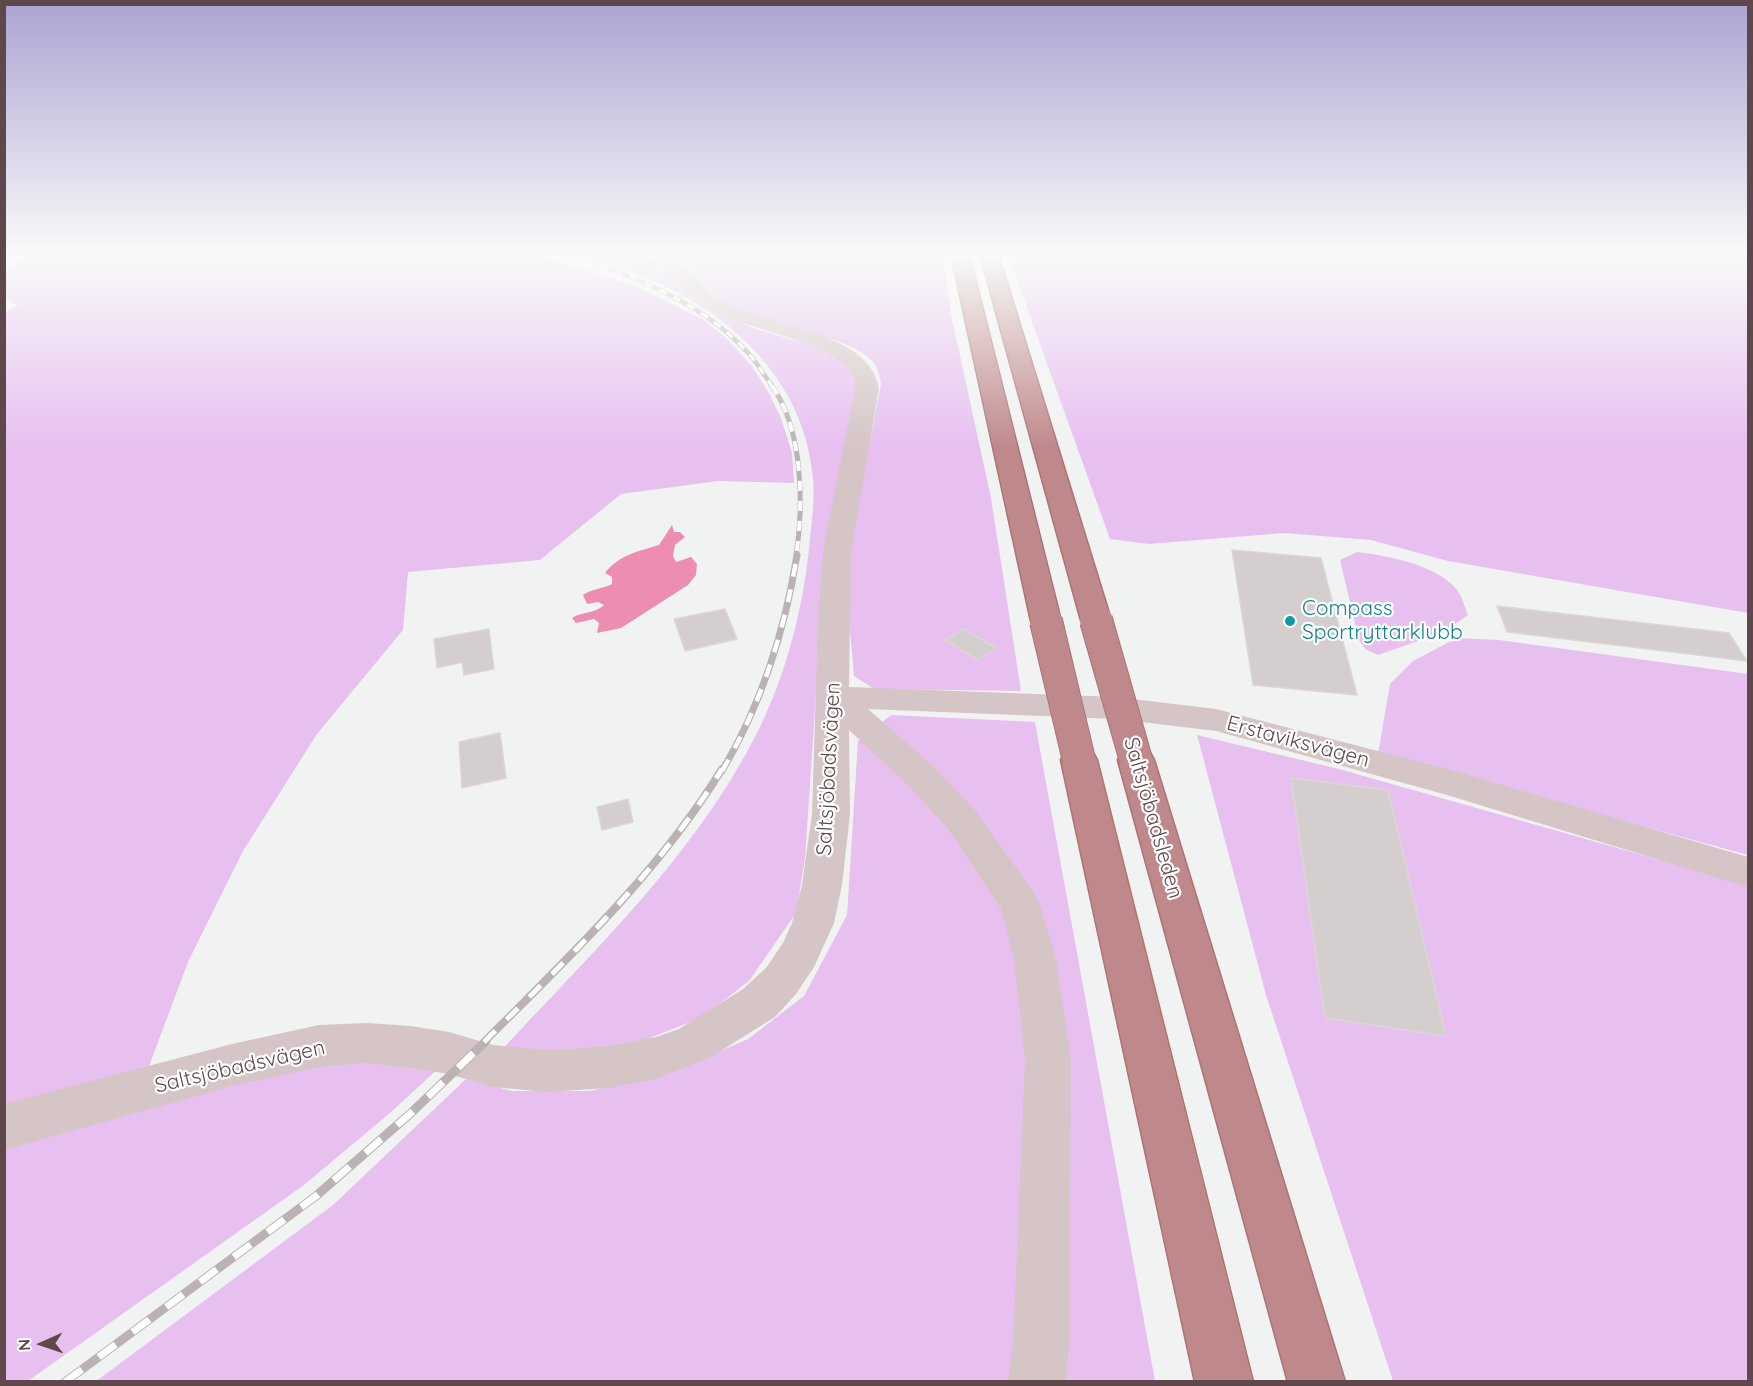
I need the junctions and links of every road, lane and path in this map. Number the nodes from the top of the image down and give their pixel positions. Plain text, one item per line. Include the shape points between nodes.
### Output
1 (748, 319) edge
2 (975, 319) edge
3 (1008, 319) edge
4 (833, 697) junction
5 (1749, 872) edge
6 (4, 1127) edge
7 (1037, 1382) edge
8 (1224, 1382) edge
9 (1317, 1382) edge

1 - 4 street, Saltsjöbadsvägen via 834,349 864,370 868,387 837,552
2 - 8 highway, bridge
3 - 9 highway, Saltsjöbadsleden, bridge
4 - 5 street, Erstaviksvägen via 1116,708 1216,720 1451,783
4 - 6 street, Saltsjöbadsvägen via 831,814 813,923 799,954 774,988 759,1003 694,1043 656,1058 621,1065 546,1071 493,1066 411,1047 367,1043 319,1046 232,1065
4 - 7 street via 920,775 962,820 1020,905 1035,959 1048,1060

